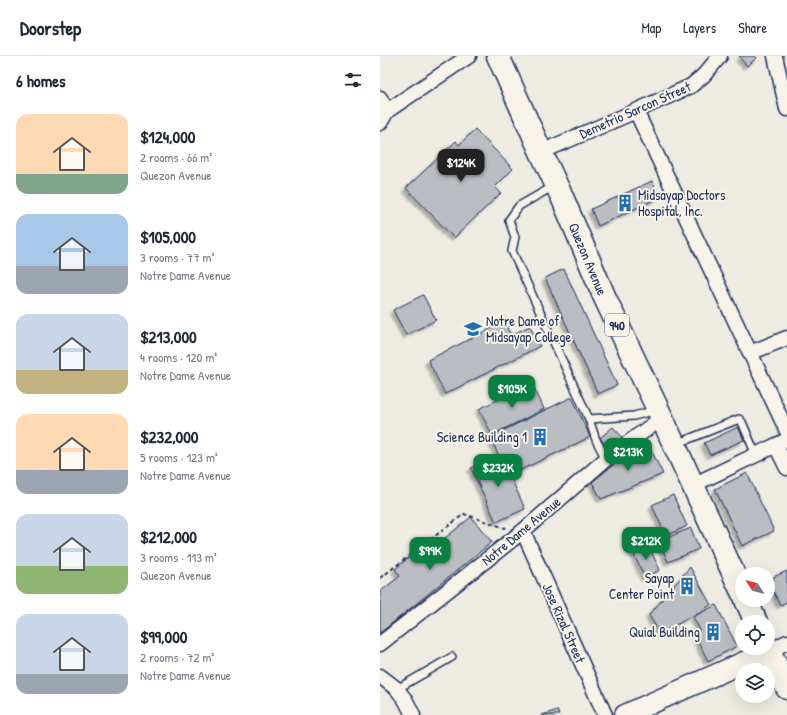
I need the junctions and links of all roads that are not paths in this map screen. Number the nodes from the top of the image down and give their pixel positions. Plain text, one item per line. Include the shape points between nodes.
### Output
1 (470, 56) edge
2 (498, 56) edge
3 (720, 56) edge
4 (775, 56) edge
5 (380, 98) edge
6 (787, 109) edge
7 (636, 111) junction
8 (384, 117) edge
9 (541, 152) junction
10 (556, 185) junction
11 (787, 338) edge
12 (750, 353) junction
13 (660, 414) junction
14 (589, 419) junction
15 (787, 431) edge
16 (782, 443) edge
17 (674, 445) junction
18 (756, 455) junction
19 (606, 458) junction
20 (787, 468) edge
21 (693, 485) junction
22 (523, 531) junction
23 (735, 577) edge
24 (380, 644) edge
25 (775, 647) edge
26 (757, 655) edge
27 (452, 657) dead end
28 (380, 676) edge
29 (787, 688) edge
30 (397, 689) junction
31 (413, 715) edge
32 (605, 715) edge
33 (625, 715) edge

1 - 8 street
2 - 9 main road, Quezon Avenue / 940
3 - 7 street, Demetrio Sarcon Street via 691,86
4 - 6 street
5 - 8 street
7 - 9 street, Demetrio Sarcon Street
7 - 12 street
9 - 10 main road, Quezon Avenue / 940
10 - 13 main road, Quezon Avenue / 940 via 605,298
10 - 14 lane via 519,206 509,220 515,237 512,251
11 - 12 street
12 - 15 street
13 - 14 lane
13 - 17 main road, Quezon Avenue / 940
13 - 19 street, Notre Dame Avenue
14 - 19 lane
16 - 18 street
16 - 20 street
17 - 18 lane via 739,420
17 - 21 main road, Quezon Avenue / 940
18 - 21 street
19 - 22 street, Notre Dame Avenue
21 - 23 main road, Quezon Avenue / 940
22 - 24 street, Notre Dame Avenue
22 - 32 street, Jose Rizal Street
25 - 29 main road
26 - 33 street
27 - 30 lane
28 - 30 street
30 - 31 street

